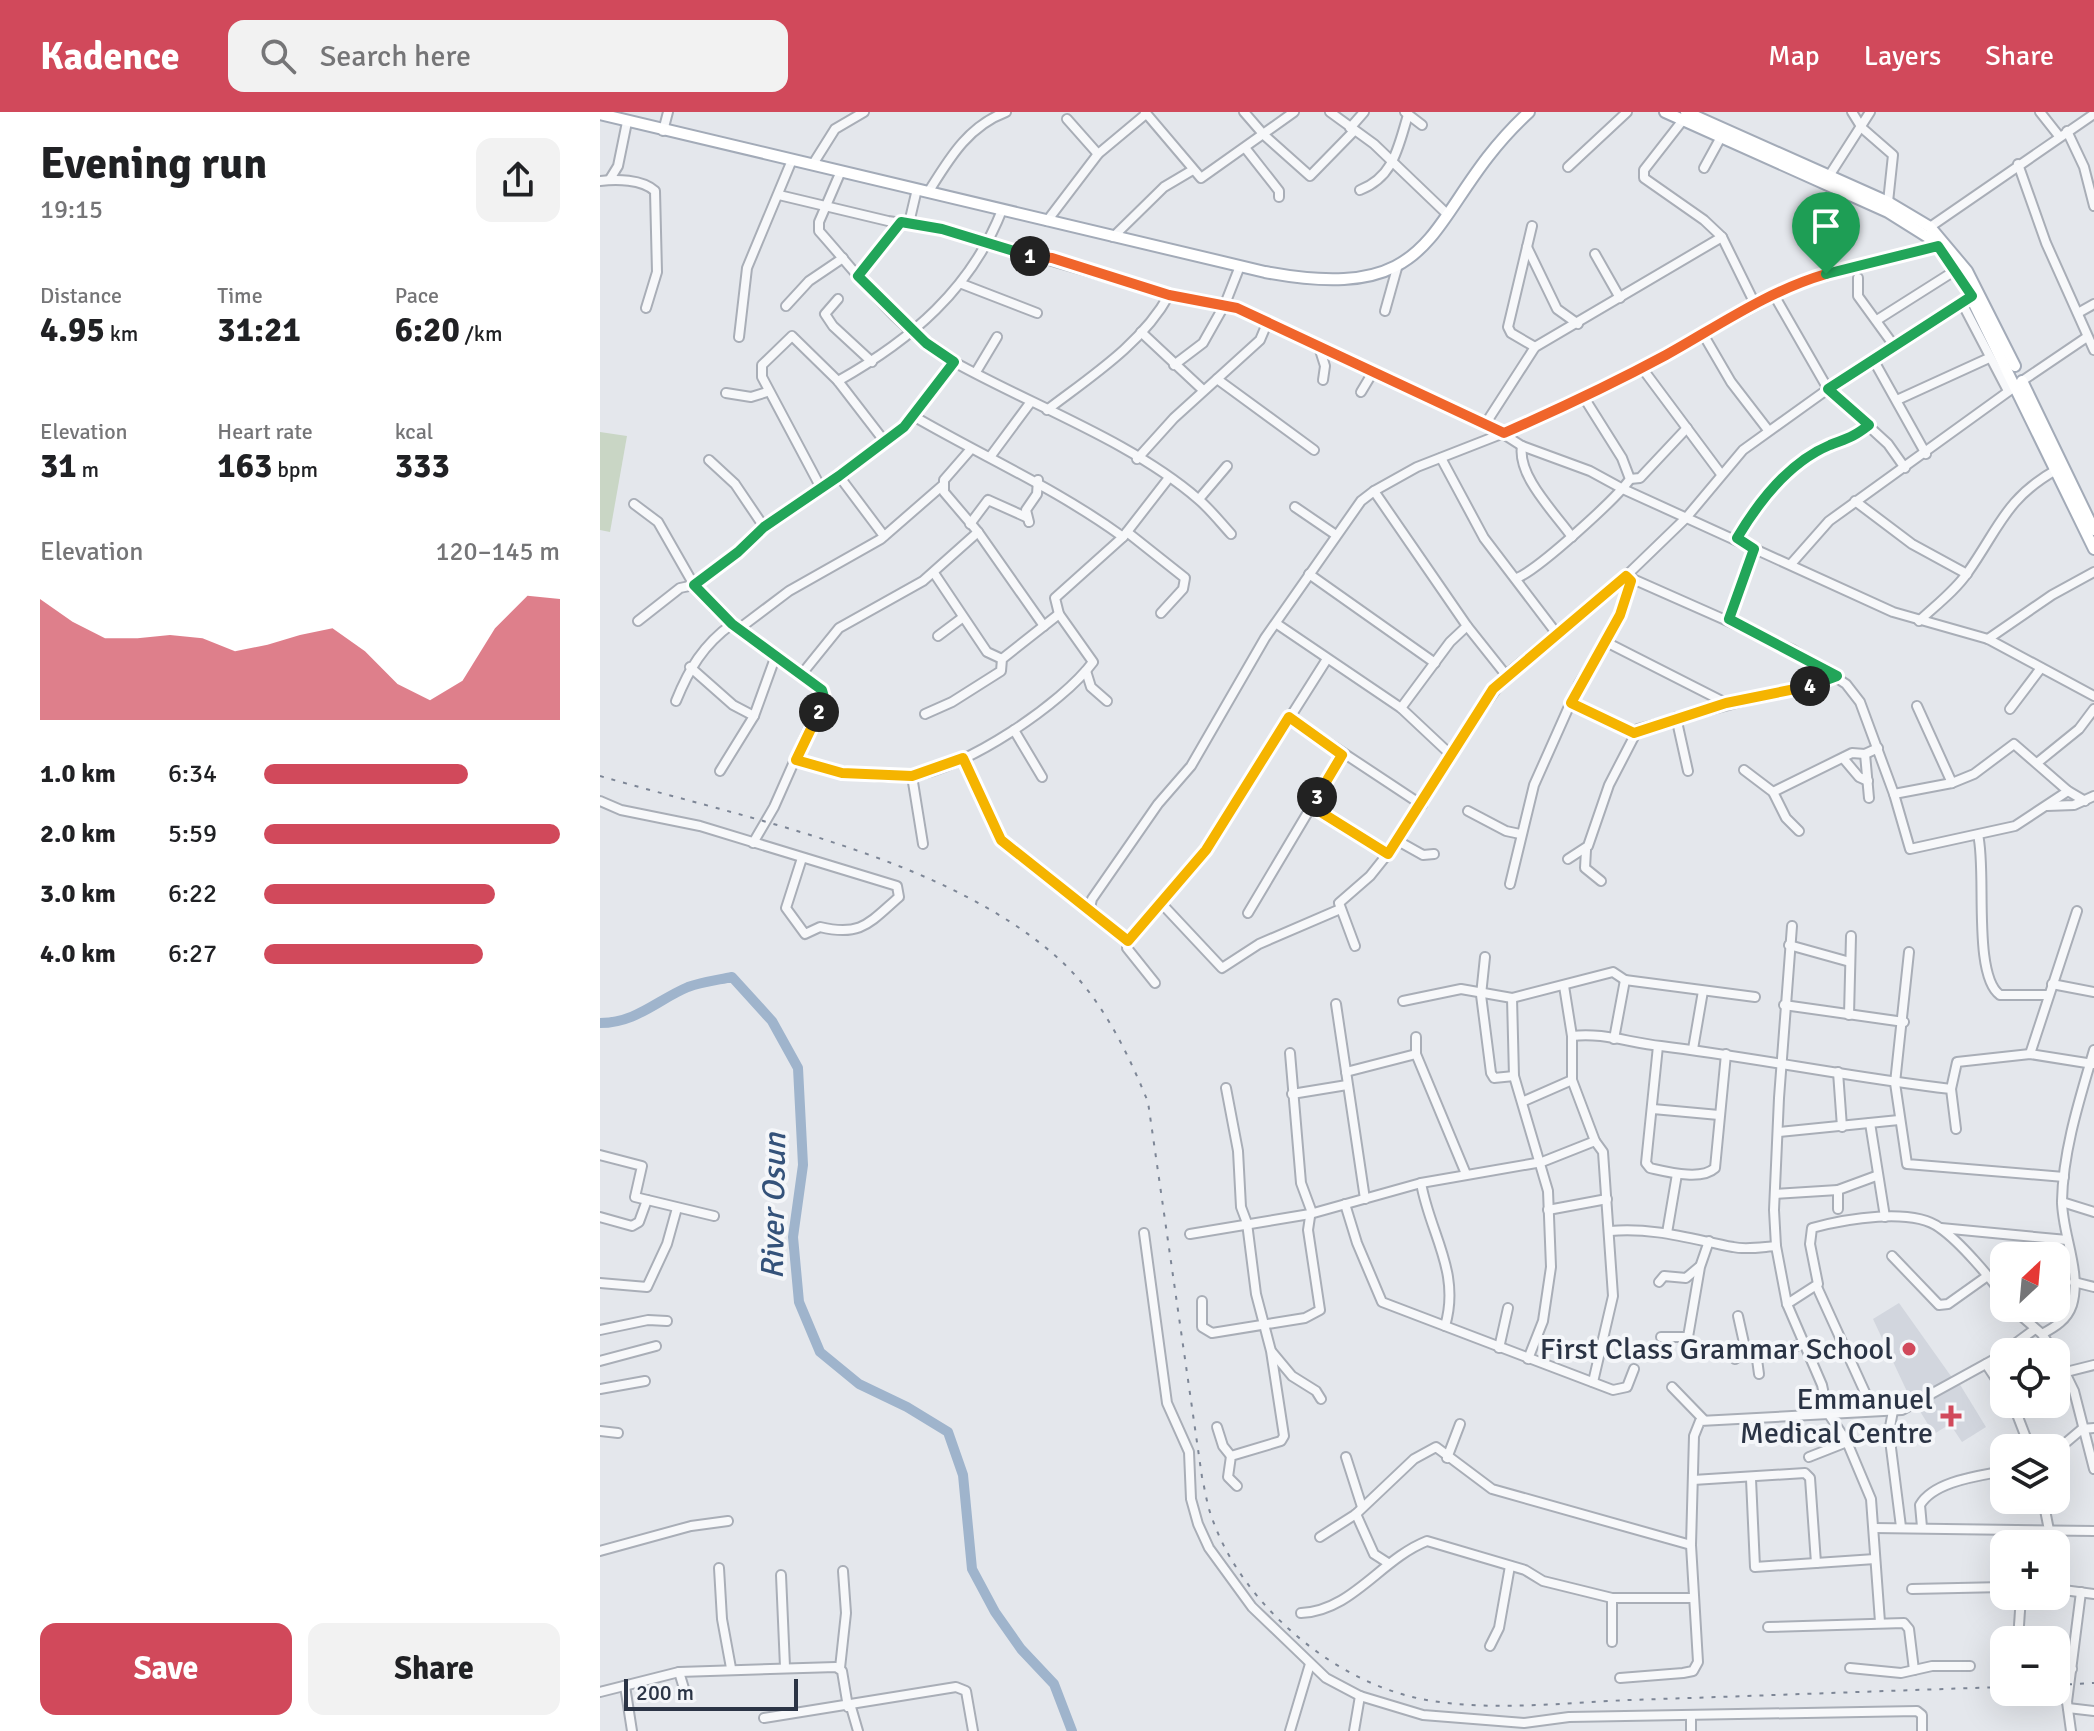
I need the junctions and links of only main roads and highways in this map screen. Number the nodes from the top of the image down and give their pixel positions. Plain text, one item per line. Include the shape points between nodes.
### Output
1 (1529, 112) edge
2 (1665, 112) edge
3 (600, 114) edge
4 (1685, 116) edge
5 (2015, 386) junction
6 (2094, 529) edge
7 (2094, 549) edge

1 - 3 main road via 1429,241 1397,268 1332,280 1240,266
2 - 4 main road
4 - 5 main road via 1915,226 1956,270
4 - 5 main road via 1888,202 1930,227 1967,271
5 - 6 main road
5 - 7 main road

